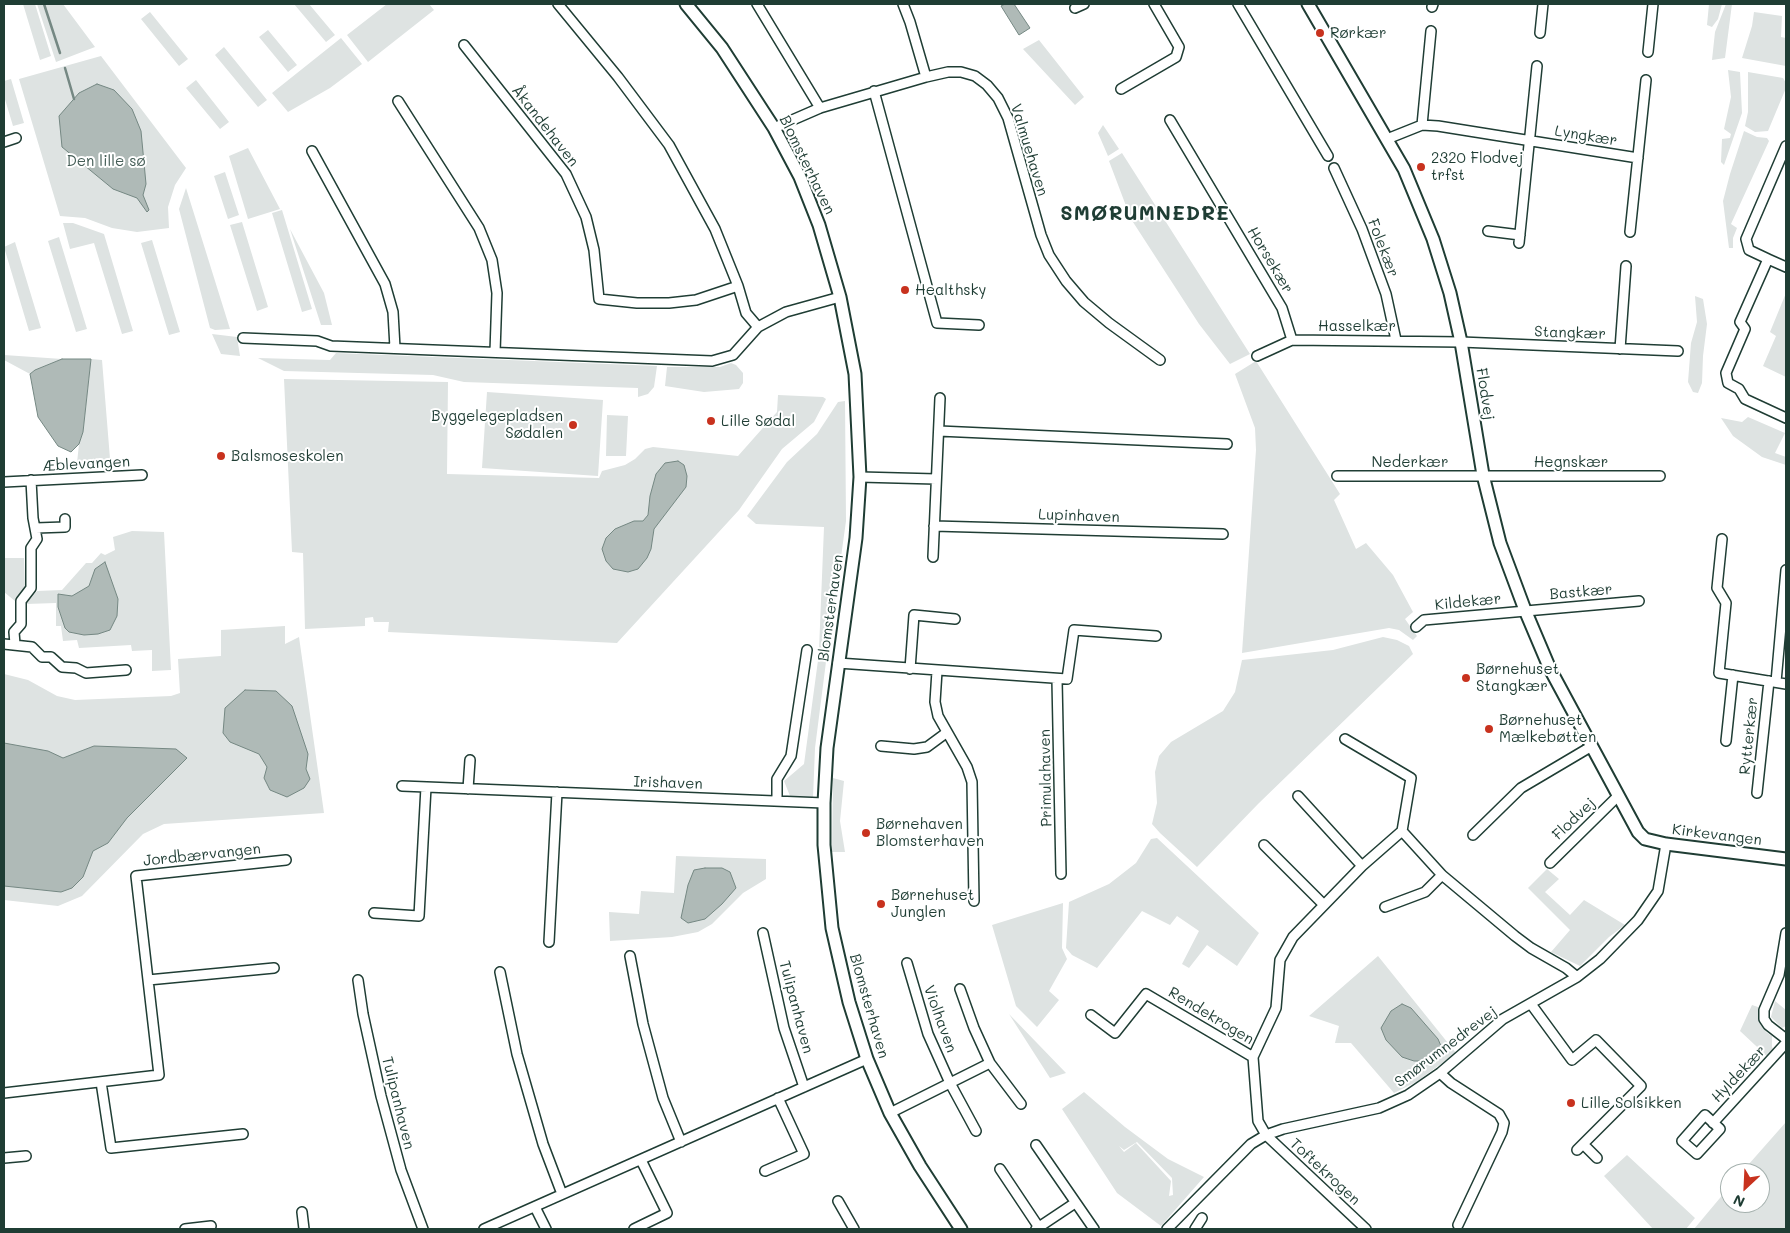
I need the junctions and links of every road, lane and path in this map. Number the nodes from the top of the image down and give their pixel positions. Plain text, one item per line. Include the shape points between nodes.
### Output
1 (558, 4) edge
2 (686, 4) edge
3 (757, 4) edge
4 (902, 4) edge
5 (1084, 4) edge
6 (1154, 4) edge
7 (1238, 4) edge
8 (1308, 4) edge
9 (1543, 4) edge
10 (1653, 4) edge
11 (1074, 8) dead end
12 (1431, 31) dead end
13 (1540, 34) dead end
14 (464, 45) dead end
15 (1648, 52) dead end
16 (1537, 66) dead end
17 (926, 77) junction
18 (1646, 80) dead end
19 (1121, 90) dead end
20 (874, 91) junction
21 (398, 101) dead end
22 (820, 108) junction
23 (1170, 120) dead end
24 (1422, 125) junction
25 (774, 128) junction
26 (16, 138) dead end
27 (1387, 139) junction
28 (1529, 141) junction
29 (4, 142) edge
30 (1786, 146) edge
31 (312, 151) dead end
32 (1328, 156) dead end
33 (1638, 158) junction
34 (1334, 168) dead end
35 (1488, 231) dead end
36 (1630, 232) dead end
37 (1768, 259) junction
38 (1626, 266) dead end
39 (1786, 267) edge
40 (738, 286) junction
41 (840, 298) junction
42 (979, 325) dead end
43 (758, 327) junction
44 (243, 338) dead end
45 (1292, 340) junction
46 (1396, 340) junction
47 (1461, 342) junction
48 (395, 348) junction
49 (1620, 349) junction
50 (1678, 351) dead end
51 (495, 352) junction
52 (1257, 356) dead end
53 (1160, 360) dead end
54 (940, 398) dead end
55 (1786, 418) edge
56 (939, 430) junction
57 (1227, 444) dead end
58 (142, 475) dead end
59 (1482, 475) junction
60 (860, 476) junction
61 (1337, 476) dead end
62 (1660, 476) dead end
63 (936, 479) junction
64 (31, 480) junction
65 (4, 482) edge
66 (65, 518) dead end
67 (934, 526) junction
68 (36, 528) junction
69 (1224, 534) dead end
70 (1722, 539) dead end
71 (933, 557) dead end
72 (1786, 570) edge
73 (1639, 601) dead end
74 (1525, 610) junction
75 (955, 619) dead end
76 (1416, 627) dead end
77 (1156, 636) dead end
78 (4, 644) edge
79 (15, 644) junction
80 (806, 650) dead end
81 (838, 663) junction
82 (910, 669) junction
83 (126, 670) dead end
84 (937, 671) junction
85 (1733, 675) junction
86 (1057, 680) junction
87 (1772, 681) junction
88 (1786, 684) edge
89 (946, 733) junction
90 (1345, 739) dead end
91 (1726, 741) dead end
92 (881, 746) dead end
93 (1592, 746) junction
94 (470, 760) dead end
95 (402, 786) dead end
96 (426, 787) junction
97 (468, 789) junction
98 (557, 792) junction
99 (1757, 793) dead end
100 (1298, 796) dead end
101 (1618, 796) junction
102 (777, 801) junction
103 (824, 803) junction
104 (1402, 831) junction
105 (1473, 835) dead end
106 (1645, 839) joint
107 (1666, 844) junction
108 (1264, 845) dead end
109 (1786, 859) edge
110 (286, 860) dead end
111 (1550, 863) dead end
112 (1362, 866) junction
113 (1061, 874) dead end
114 (1442, 875) junction
115 (974, 901) dead end
116 (1324, 905) junction
117 (1385, 907) dead end
118 (374, 913) dead end
119 (764, 933) dead end
120 (1786, 933) edge
121 (549, 942) dead end
122 (630, 956) dead end
123 (907, 963) dead end
124 (274, 968) dead end
125 (500, 972) dead end
126 (1576, 977) junction
127 (148, 980) junction
128 (358, 980) dead end
129 (960, 989) dead end
130 (1531, 1004) junction
131 (1091, 1015) dead end
132 (1786, 1039) edge
133 (1786, 1043) edge
134 (1253, 1057) junction
135 (867, 1059) junction
136 (990, 1063) junction
137 (1440, 1073) junction
138 (101, 1082) junction
139 (950, 1083) junction
140 (804, 1087) junction
141 (4, 1093) edge
142 (778, 1098) junction
143 (1021, 1104) dead end
144 (890, 1113) junction
145 (1713, 1123) dead end
146 (976, 1131) dead end
147 (243, 1134) dead end
148 (1266, 1135) junction
149 (681, 1142) junction
150 (1036, 1145) dead end
151 (26, 1156) dead end
152 (4, 1158) edge
153 (1598, 1158) dead end
154 (641, 1160) junction
155 (1000, 1169) dead end
156 (765, 1171) dead end
157 (562, 1194) junction
158 (838, 1201) dead end
159 (1075, 1203) junction
160 (535, 1207) junction
161 (302, 1212) dead end
162 (1458, 1225) dead end
163 (211, 1226) dead end
164 (1038, 1228) edge
165 (185, 1229) edge
166 (304, 1229) edge
167 (423, 1229) edge
168 (484, 1229) edge
169 (546, 1229) edge
170 (634, 1229) edge
171 (854, 1229) edge
172 (961, 1229) edge
173 (1094, 1229) edge
174 (1167, 1229) edge
175 (1366, 1229) edge

1 - 40 street via 664,137 703,204
2 - 25 street, Blomsterhaven via 722,48
3 - 22 street
4 - 17 street
5 - 11 street
6 - 19 street via 1179,47 1176,57
7 - 32 street
8 - 27 street, Flodvej
9 - 13 street
10 - 15 street
12 - 24 street
14 - 40 street, Åkandehaven via 566,174 586,217 594,250 599,299 669,303 696,300
16 - 28 street
17 - 20 street, Valmuehaven
17 - 53 street, Valmuehaven via 948,72 975,76 998,98 1009,122 1041,235 1066,281 1084,302
18 - 33 street, Lyngkær
20 - 22 street, Valmuehaven
20 - 42 street via 937,323
21 - 51 street via 479,228 492,260 497,293
22 - 25 street, Valmuehaven
23 - 45 street, Horsekær via 1282,308
24 - 27 street
24 - 28 street, Lyngkær
25 - 41 street, Blomsterhaven via 800,177 819,225
26 - 29 street
27 - 47 street, Flodvej via 1404,169 1433,239
28 - 33 street, Lyngkær
28 - 35 street via 1519,239
30 - 37 street via 1746,239 1749,250
31 - 48 street via 385,284 393,312
33 - 36 street, Lyngkær
34 - 46 street, Folekær via 1386,294
37 - 39 street
37 - 55 street via 1740,322 1745,329 1726,373 1728,383 1739,389 1745,399
38 - 49 street
40 - 43 street via 746,313
41 - 43 street via 786,312
41 - 60 street, Blomsterhaven via 855,374
43 - 51 street via 733,355 712,361
44 - 48 street
45 - 46 street, Hasselkær
45 - 52 street, Hasselkær
46 - 47 street, Hasselkær
47 - 49 street, Stangkær
47 - 59 street, Flodvej
48 - 51 street
49 - 50 street, Stangkær
54 - 56 street
56 - 57 street
56 - 63 street
58 - 64 street, Æblevangen
59 - 61 street, Nederkær
59 - 62 street, Hegnskær
59 - 74 street, Flodvej via 1500,542
60 - 63 street
60 - 81 street, Blomsterhaven via 856,538
63 - 67 street
64 - 65 street, Æblevangen
64 - 68 street, Æblevangen
66 - 68 street via 65,527
67 - 69 street, Lupinhaven
67 - 71 street
68 - 79 street, Æblevangen via 37,539 31,548 31,588 21,601 21,624 14,632
70 - 85 street via 1717,588 1726,603 1719,673
72 - 87 street, Rytterkær
73 - 74 street, Bastkær
74 - 76 street, Kildekær via 1424,620
74 - 93 street, Flodvej via 1550,668
75 - 82 street via 914,615
77 - 86 street via 1074,630 1070,673 1067,679
78 - 79 street
79 - 83 street via 22,648 32,647 42,657 51,657 62,668 76,668 86,673
80 - 102 street via 791,756 777,779
81 - 82 street
81 - 103 street, Blomsterhaven
82 - 84 street
84 - 86 street
84 - 89 street via 935,702
85 - 87 street, Rytterkær
85 - 91 street, Rytterkær
86 - 113 street, Primulahaven
87 - 88 street, Rytterkær
87 - 99 street, Rytterkær
89 - 92 street via 926,747
89 - 115 street via 967,767 972,782
90 - 104 street via 1411,778
93 - 101 street, Flodvej
93 - 105 street via 1521,788
94 - 97 street
95 - 96 street, Irishaven
96 - 97 street, Irishaven
96 - 118 street via 419,916
97 - 98 street, Irishaven
98 - 102 street, Irishaven
98 - 121 street
100 - 112 street
101 - 106 street, Flodvej
101 - 111 street, Flodvej
102 - 103 street, Irishaven
103 - 135 street, Blomsterhaven via 826,876 834,936 849,1002
104 - 112 street
104 - 114 street
106 - 107 street, Kirkevangen
107 - 109 street, Kirkevangen
107 - 126 street, Smørumnedrevej via 1661,882 1652,902 1619,942
108 - 116 street
110 - 127 street, Jordbærvangen via 136,876
112 - 116 street
114 - 117 street via 1425,892
114 - 126 street via 1515,936
116 - 134 street via 1283,951 1276,1008
119 - 140 street, Tulipanhaven via 784,1028
120 - 132 street, Hyldekær via 1779,975 1764,1010 1764,1019
122 - 149 street via 643,1024 663,1098
123 - 139 street, Violhaven via 928,1034
124 - 127 street
125 - 157 street via 517,1054 543,1144
126 - 130 street, Smørumnedrevej
127 - 138 street, Jordbærvangen via 159,1075
128 - 167 street, Tulipanhaven via 381,1096 401,1170
129 - 136 street, Violhaven
130 - 137 street, Smørumnedrevej via 1503,1019
130 - 153 street via 1572,1060 1596,1040 1641,1086 1580,1148
131 - 134 street, Rendekrogen via 1115,1034 1146,994
133 - 145 street, Hyldekær
134 - 148 street via 1258,1121
135 - 140 street
135 - 144 street, Blomsterhaven
136 - 139 street
136 - 143 street, Violhaven
137 - 148 street, Smørumnedrevej via 1408,1095 1379,1108
137 - 162 street via 1499,1114 1504,1124
138 - 141 street, Jordbærvangen
138 - 147 street via 111,1148
139 - 144 street
139 - 146 street, Violhaven
140 - 142 street
142 - 149 street
142 - 156 street via 804,1154
144 - 172 street, Blomsterhaven
148 - 174 street, Smørumnedrevej via 1251,1144
148 - 175 street, Toftekrogen
149 - 154 street
150 - 159 street
151 - 152 street
154 - 157 street
154 - 170 street via 666,1214
155 - 164 street
157 - 160 street
158 - 171 street
159 - 164 street
159 - 173 street
160 - 168 street
160 - 169 street
161 - 166 street
163 - 165 street

